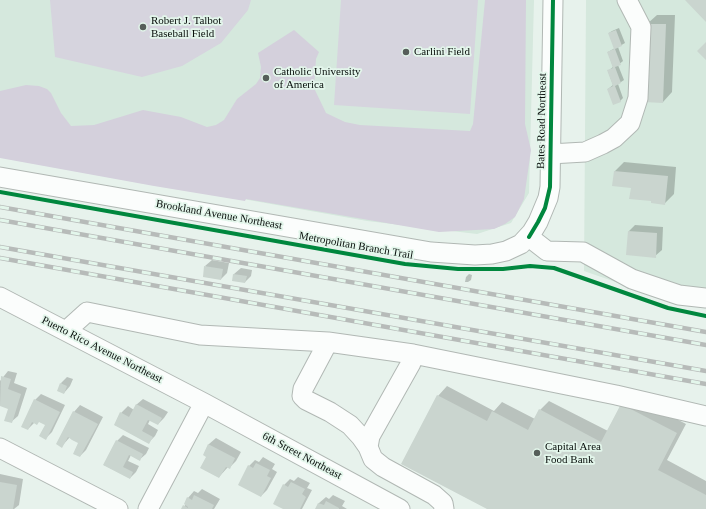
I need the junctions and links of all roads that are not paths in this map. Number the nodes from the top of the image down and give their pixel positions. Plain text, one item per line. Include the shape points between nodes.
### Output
1 (553, 0) edge
2 (627, 0) edge
3 (550, 154) junction
4 (0, 177) edge
5 (528, 237) junction
6 (0, 297) edge
7 (706, 298) edge
8 (66, 331) junction
9 (328, 342) junction
10 (412, 354) junction
11 (204, 403) junction
12 (706, 416) edge
13 (368, 447) junction
14 (0, 448) edge
15 (118, 509) edge
16 (148, 509) edge
17 (400, 509) edge
18 (444, 509) edge

1 - 3 street, Bates Road Northeast
2 - 3 street via 641,27 638,98 630,123 614,138 585,152
3 - 5 street, Bates Road Northeast via 548,198 538,222
4 - 5 street, Brookland Avenue Northeast via 437,252 492,254 517,246
5 - 7 street via 547,251 583,252 632,279 679,295
6 - 8 street, Puerto Rico Avenue Northeast
8 - 9 street via 87,312 200,335
8 - 11 street, Puerto Rico Avenue Northeast
9 - 10 street
9 - 13 street via 303,389 302,396 350,425
10 - 12 street
10 - 13 street via 411,363 370,436
11 - 16 street
11 - 17 street, 6th Street Northeast
13 - 18 street via 373,459 434,495 443,503
14 - 15 street

